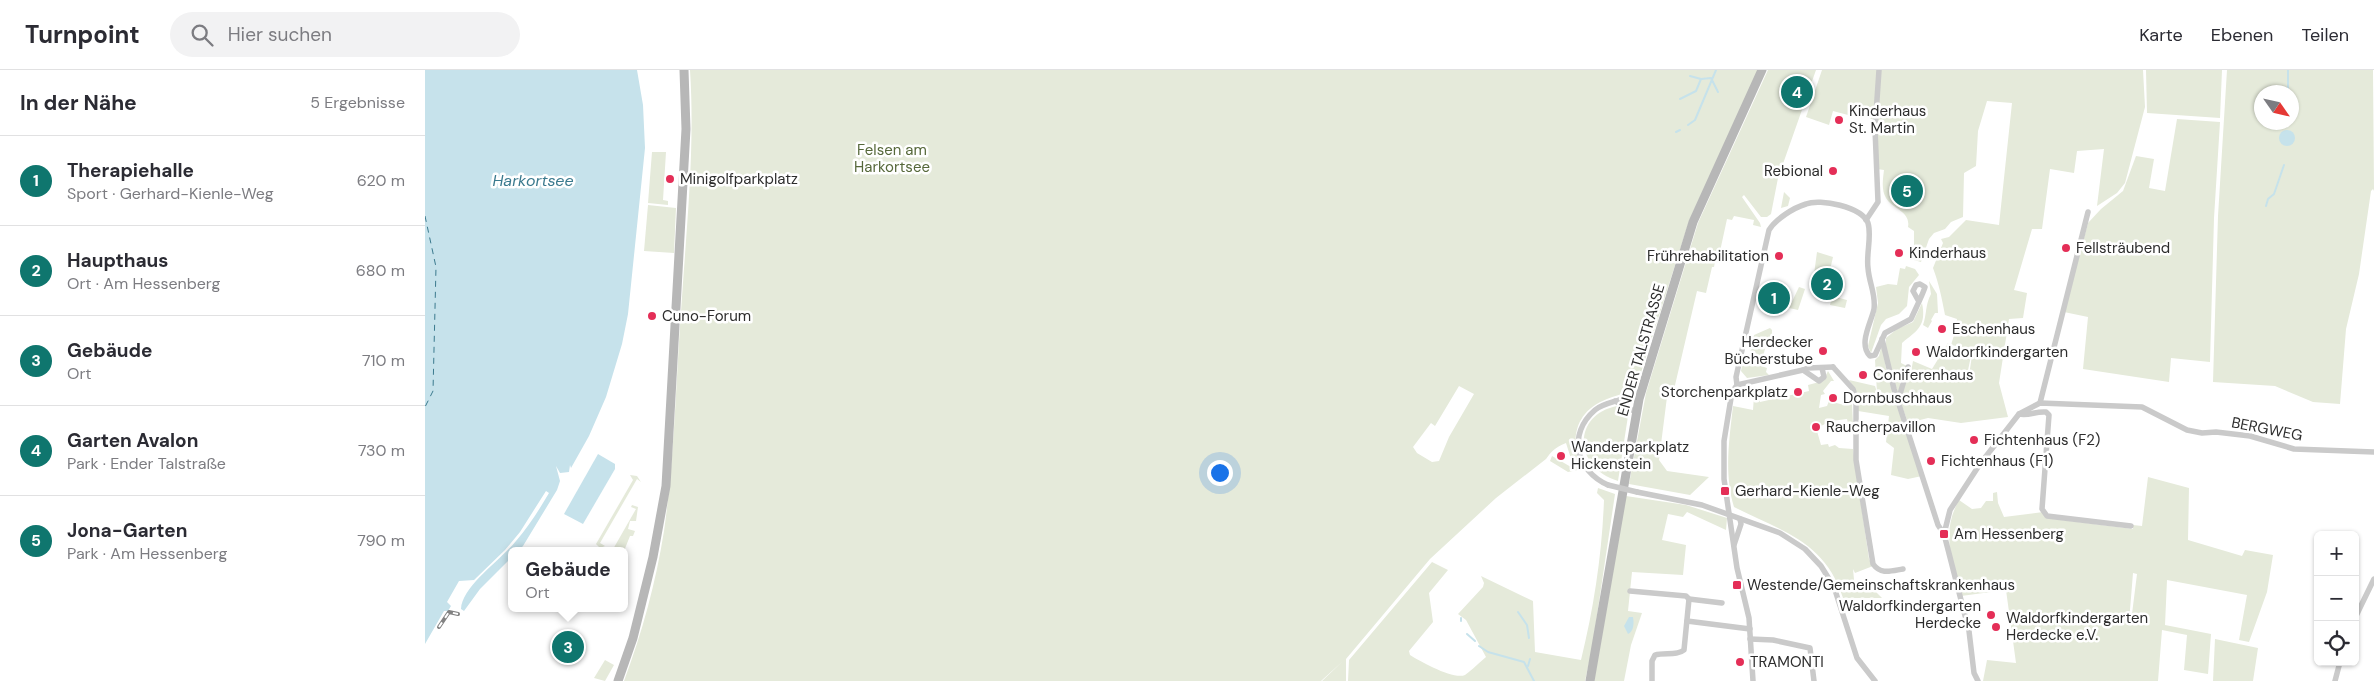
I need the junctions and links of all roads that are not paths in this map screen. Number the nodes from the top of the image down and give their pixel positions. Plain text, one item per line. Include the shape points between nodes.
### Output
1 (684, 70) edge
2 (1762, 70) edge
3 (1879, 70) edge
4 (2088, 212) dead end
5 (1866, 220) junction
6 (1918, 300) dead end
7 (1882, 339) junction
8 (1833, 367) junction
9 (1908, 367) dead end
10 (1822, 368) junction
11 (1805, 372) junction
12 (1835, 377) dead end
13 (1737, 385) junction
14 (1639, 399) junction
15 (1615, 401) junction
16 (1898, 401) junction
17 (2040, 403) junction
18 (1636, 412) junction
19 (2019, 414) junction
20 (2374, 452) edge
21 (1729, 515) junction
22 (1740, 519) junction
23 (2131, 526) dead end
24 (1944, 534) junction
25 (1734, 545) junction
26 (1903, 569) dead end
27 (2374, 579) edge
28 (1630, 591) dead end
29 (1689, 599) junction
30 (1721, 603) dead end
31 (2359, 610) edge
32 (1687, 621) junction
33 (1749, 630) junction
34 (1750, 639) junction
35 (2339, 666) edge
36 (618, 681) edge
37 (1590, 681) edge
38 (1652, 681) edge
39 (1753, 681) edge
40 (1813, 681) edge
41 (1875, 681) edge
42 (1978, 681) edge
43 (2335, 681) edge

1 - 36 main road via 686,129 666,486 633,638
2 - 14 main road, ENDER TALSTRASSE via 1693,222
3 - 5 street via 1875,129 1877,202
4 - 17 street
5 - 7 street via 1869,226 1868,268 1875,293 1865,346 1870,356 1875,355
5 - 13 street via 1855,211 1816,202 1801,206 1773,223 1735,377
6 - 7 street via 1911,319 1887,332
7 - 16 street
8 - 10 street
8 - 12 street
8 - 26 street via 1853,389 1856,399 1856,460 1873,564 1884,572
9 - 16 street
10 - 11 street via 1808,368
10 - 11 street via 1825,374 1821,380 1815,380
11 - 13 street
13 - 21 street via 1732,392 1724,440 1724,479
14 - 15 street
14 - 18 main road, ENDER TALSTRASSE
15 - 18 street
15 - 21 street, bridge via 1596,409 1580,432 1578,445 1591,476 1608,485 1687,500
16 - 24 street via 1938,525
17 - 19 street, BERGWEG
17 - 20 street, BERGWEG via 2142,407 2187,430 2202,433 2250,436 2294,449
18 - 37 main road, ENDER TALSTRASSE
19 - 23 street via 2029,416 2037,411 2049,415 2042,509 2047,516
19 - 24 street, BERGWEG via 1955,500
21 - 22 street
21 - 25 street
22 - 25 street
22 - 41 street via 1780,533 1805,549 1821,566 1834,587 1857,658
24 - 42 street
25 - 33 street
27 - 31 street
28 - 29 street via 1686,596
29 - 30 street
29 - 32 street
32 - 33 street
32 - 38 street via 1684,650 1655,655
33 - 34 street
34 - 39 street
34 - 40 street via 1810,648
35 - 43 street

